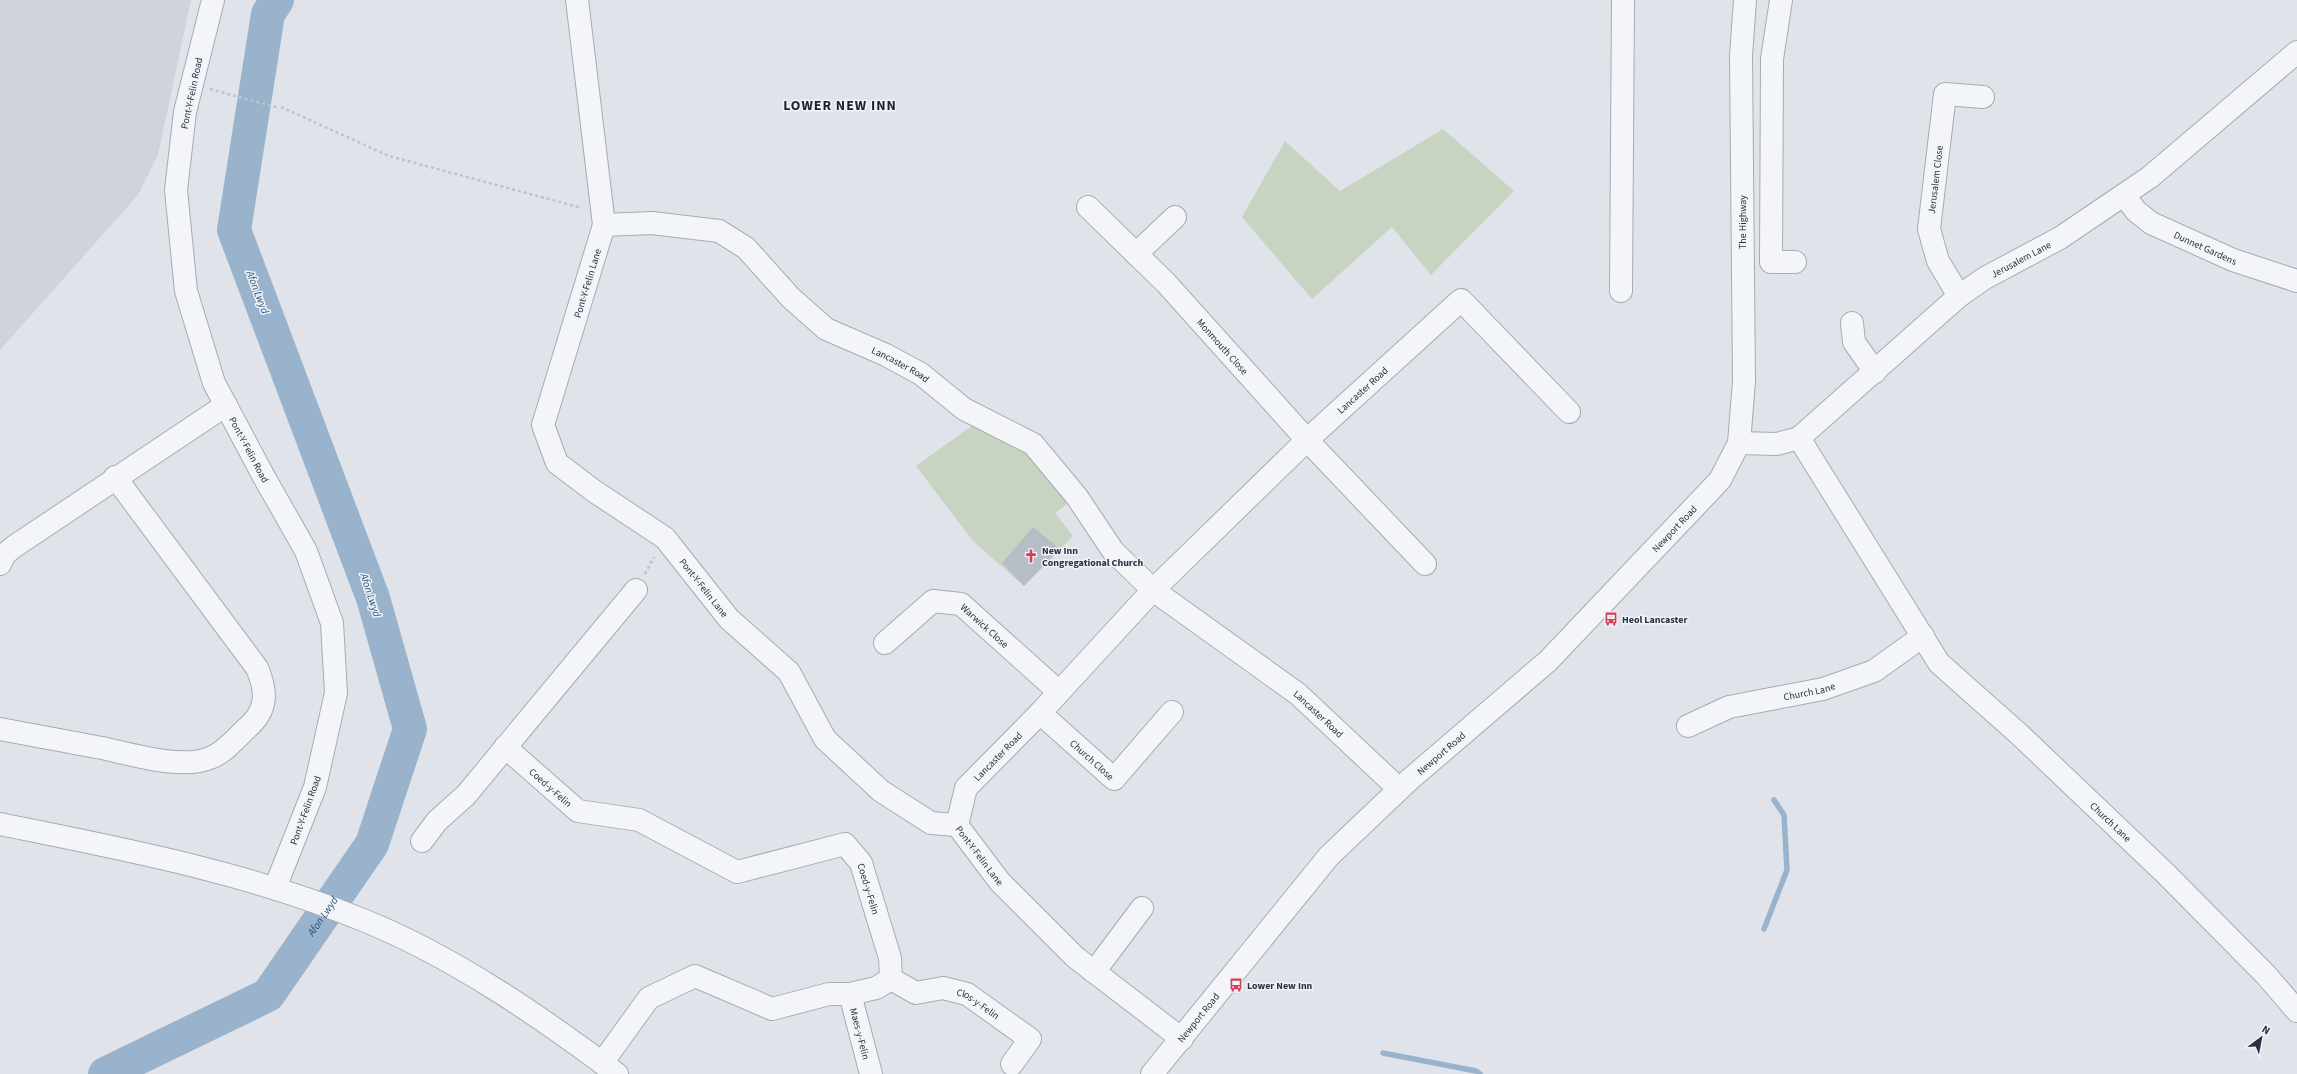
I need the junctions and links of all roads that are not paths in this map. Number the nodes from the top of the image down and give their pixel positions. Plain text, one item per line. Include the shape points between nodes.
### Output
1 (214, 0) edge
2 (577, 0) edge
3 (1623, 0) edge
4 (1744, 0) edge
5 (1781, 0) edge
6 (2297, 52) edge
7 (1983, 98) dead end
8 (2124, 195) junction
9 (1088, 207) dead end
10 (1175, 217) dead end
11 (603, 219) junction
12 (1136, 254) junction
13 (1795, 262) dead end
14 (2297, 281) edge
15 (1621, 291) dead end
16 (1959, 296) junction
17 (1852, 323) dead end
18 (1875, 372) junction
19 (226, 405) junction
20 (1569, 412) dead end
21 (1799, 438) junction
22 (1307, 440) junction
23 (1739, 443) junction
24 (115, 477) junction
25 (0, 564) edge
26 (1425, 564) dead end
27 (636, 590) road end
28 (1153, 590) junction
29 (1923, 636) junction
30 (885, 643) dead end
31 (1058, 692) junction
32 (1172, 712) dead end
33 (1040, 713) junction
34 (1688, 726) dead end
35 (0, 729) edge
36 (505, 747) junction
37 (1400, 789) junction
38 (0, 824) edge
39 (957, 825) junction
40 (422, 841) dead end
41 (275, 888) junction
42 (1142, 908) dead end
43 (1094, 972) junction
44 (891, 979) junction
45 (850, 994) junction
46 (2297, 1011) edge
47 (1182, 1039) junction
48 (1012, 1064) dead end
49 (610, 1069) edge
50 (871, 1074) edge
51 (1152, 1074) edge

1 - 19 street, Pont-Y-Felin Road via 185,112 176,190 186,291 214,383
2 - 11 street, Pont-Y-Felin Lane
3 - 15 street
4 - 23 street, The Highway via 1741,56 1744,381
5 - 13 street via 1772,59 1771,262
6 - 8 street, Jerusalem Lane via 2150,177
7 - 16 street, Jerusalem Close via 1945,94 1928,229 1938,261
8 - 14 street, Dunnet Gardens via 2136,211 2151,223 2233,260
8 - 16 street, Jerusalem Lane via 2060,238 1985,278
9 - 12 street, Monmouth Close
10 - 12 street
11 - 28 street, Lancaster Road via 719,231 746,248 791,298 826,329 886,355 921,374 964,409 1033,444 1077,497 1113,551
11 - 39 street, Pont-Y-Felin Lane via 543,425 557,463 665,538 729,619 789,672 825,739 881,791 931,823
12 - 22 street, Monmouth Close via 1166,283
16 - 18 street, Jerusalem Lane
17 - 18 street via 1854,342
18 - 21 street, Jerusalem Lane
19 - 24 street
19 - 41 street, Pont-Y-Felin Road via 306,551 332,623 336,693 315,787
20 - 22 street, Lancaster Road via 1461,300
21 - 23 street, Jerusalem Lane via 1777,444
21 - 29 street, Church Lane
22 - 26 street, Monmouth Close
22 - 28 street, Lancaster Road
23 - 37 street, Newport Road via 1720,480 1548,661
24 - 25 street via 15,546 5,554
24 - 35 street via 257,668 266,696 262,708 253,724 224,750 210,758 194,762 156,759
27 - 36 street
28 - 31 street, Lancaster Road
28 - 37 street, Lancaster Road via 1298,694
29 - 34 street, Church Lane via 1874,672 1824,689 1729,707
29 - 46 street, Church Lane via 1939,663 2020,735 2166,874 2266,975
30 - 31 street, Warwick Close via 933,601 961,604
31 - 33 street, Lancaster Road
32 - 33 street, Church Close via 1114,779
33 - 39 street, Lancaster Road via 966,788
36 - 40 street
36 - 44 street, Coed-y-Felin via 578,811 639,820 737,872 844,844 861,862 890,958
37 - 47 street, Newport Road via 1329,856
38 - 41 street via 141,852
39 - 43 street, Pont-Y-Felin Lane via 1000,882 1075,957
41 - 49 street via 364,920 429,952 492,987
42 - 43 street
43 - 47 street, Pont-Y-Felin Lane
44 - 45 street via 876,988
44 - 48 street, Clos-y-Felin via 916,993 942,988 967,994 1030,1039
45 - 49 street via 829,994 772,1009 695,976 649,998
45 - 50 street, Maes-y-Felin
47 - 51 street, Newport Road

